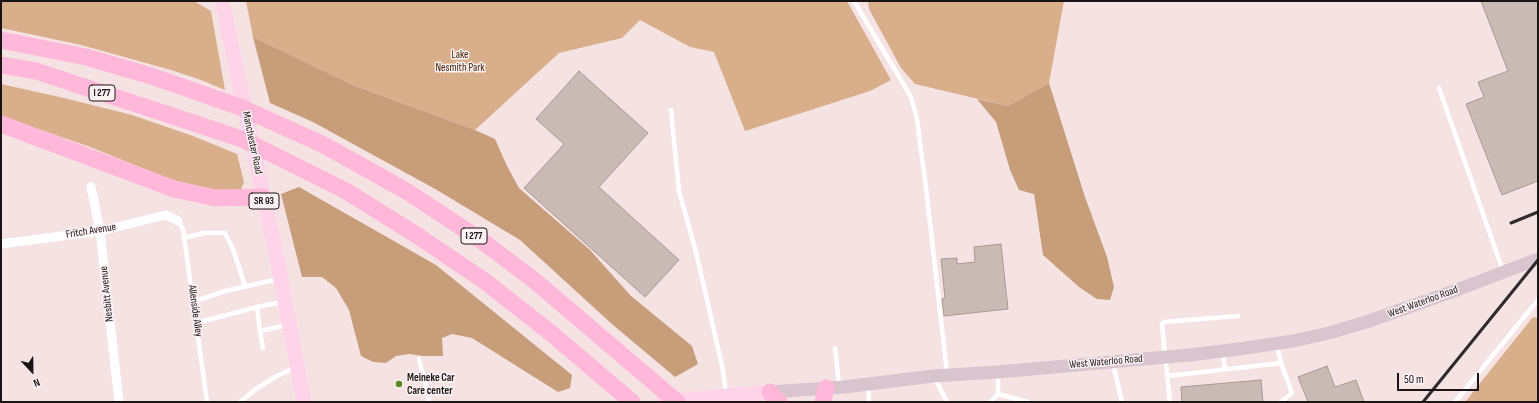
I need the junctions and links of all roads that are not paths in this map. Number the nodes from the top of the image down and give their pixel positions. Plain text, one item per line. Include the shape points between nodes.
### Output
1 (222, 1) edge
2 (854, 1) edge
3 (1, 40) edge
4 (1, 65) edge
5 (1439, 88) dead end
6 (671, 110) dead end
7 (1, 124) edge
8 (91, 187) dead end
9 (263, 196) junction
10 (178, 221) joint
11 (100, 231) junction
12 (184, 238) junction
13 (1, 244) edge
14 (1538, 259) edge
15 (1503, 272) junction
16 (280, 278) junction
17 (244, 286) junction
18 (1538, 300) edge
19 (194, 302) junction
20 (285, 302) junction
21 (257, 307) junction
22 (1238, 316) dead end
23 (196, 322) junction
24 (289, 324) junction
25 (260, 330) junction
26 (1277, 344) junction
27 (263, 348) dead end
28 (835, 348) dead end
29 (1223, 351) junction
30 (1165, 357) junction
31 (419, 359) dead end
32 (1112, 362) junction
33 (1281, 363) junction
34 (297, 366) junction
35 (1225, 369) junction
36 (998, 372) junction
37 (947, 375) junction
38 (933, 376) junction
39 (1167, 376) junction
40 (868, 384) junction
41 (830, 392) edge
42 (998, 394) junction
43 (727, 396) junction
44 (774, 397) edge
45 (119, 402) edge
46 (208, 402) edge
47 (240, 402) edge
48 (304, 402) edge
49 (429, 402) edge
50 (632, 402) edge
51 (662, 402) edge
52 (677, 402) edge
53 (869, 402) edge
54 (947, 402) edge
55 (990, 402) edge
56 (1028, 402) edge
57 (1122, 402) edge
58 (1170, 402) edge
59 (1281, 402) edge
60 (1455, 402) edge

1 - 9 main road, Manchester Road / SR 93
2 - 37 lane via 911,98 917,119
3 - 52 highway, I 277 via 86,57 151,76 240,107 324,145 408,192 482,241 535,281
4 - 50 highway, I 277 via 36,71 202,125 242,139 300,167 352,195 473,274 552,334
5 - 15 lane
6 - 43 lane via 679,192 696,252
7 - 9 highway via 174,189 215,198
8 - 11 street, Nesbitt Avenue
9 - 16 main road, Manchester Road / SR 93
10 - 11 street, Fritch Avenue via 166,215
10 - 12 lane, Allenside Alley
11 - 13 street, Fritch Avenue
11 - 45 street, Nesbitt Avenue
12 - 17 lane via 204,233 225,233
12 - 19 lane, Allenside Alley
14 - 15 main road, West Waterloo Road
15 - 26 main road, West Waterloo Road via 1369,321
16 - 17 lane
16 - 20 main road, Manchester Road / SR 93
17 - 19 lane
18 - 60 lane
19 - 23 lane, Allenside Alley
20 - 21 lane
20 - 24 main road, Manchester Road / SR 93
21 - 23 lane
21 - 25 lane
22 - 30 lane via 1164,322 1162,325
23 - 46 lane, Allenside Alley
24 - 25 lane
24 - 34 main road, Manchester Road / SR 93
25 - 27 lane
26 - 29 main road, West Waterloo Road
26 - 33 lane
28 - 41 lane
29 - 30 main road, West Waterloo Road
29 - 35 lane
30 - 32 main road, West Waterloo Road
30 - 39 lane
31 - 49 lane
32 - 36 main road, West Waterloo Road
32 - 57 lane
33 - 35 lane
33 - 59 lane via 1292,394
34 - 47 lane via 256,389
34 - 48 main road, Manchester Road / SR 93
35 - 39 lane
36 - 37 main road, West Waterloo Road
36 - 42 lane
37 - 38 main road, West Waterloo Road
38 - 40 main road, West Waterloo Road
38 - 54 lane
39 - 58 lane
40 - 41 main road, West Waterloo Road
40 - 53 lane
41 - 44 main road, West Waterloo Road
42 - 55 lane
42 - 56 lane
43 - 44 main road, West Waterloo Road
43 - 51 main road, West Waterloo Road

